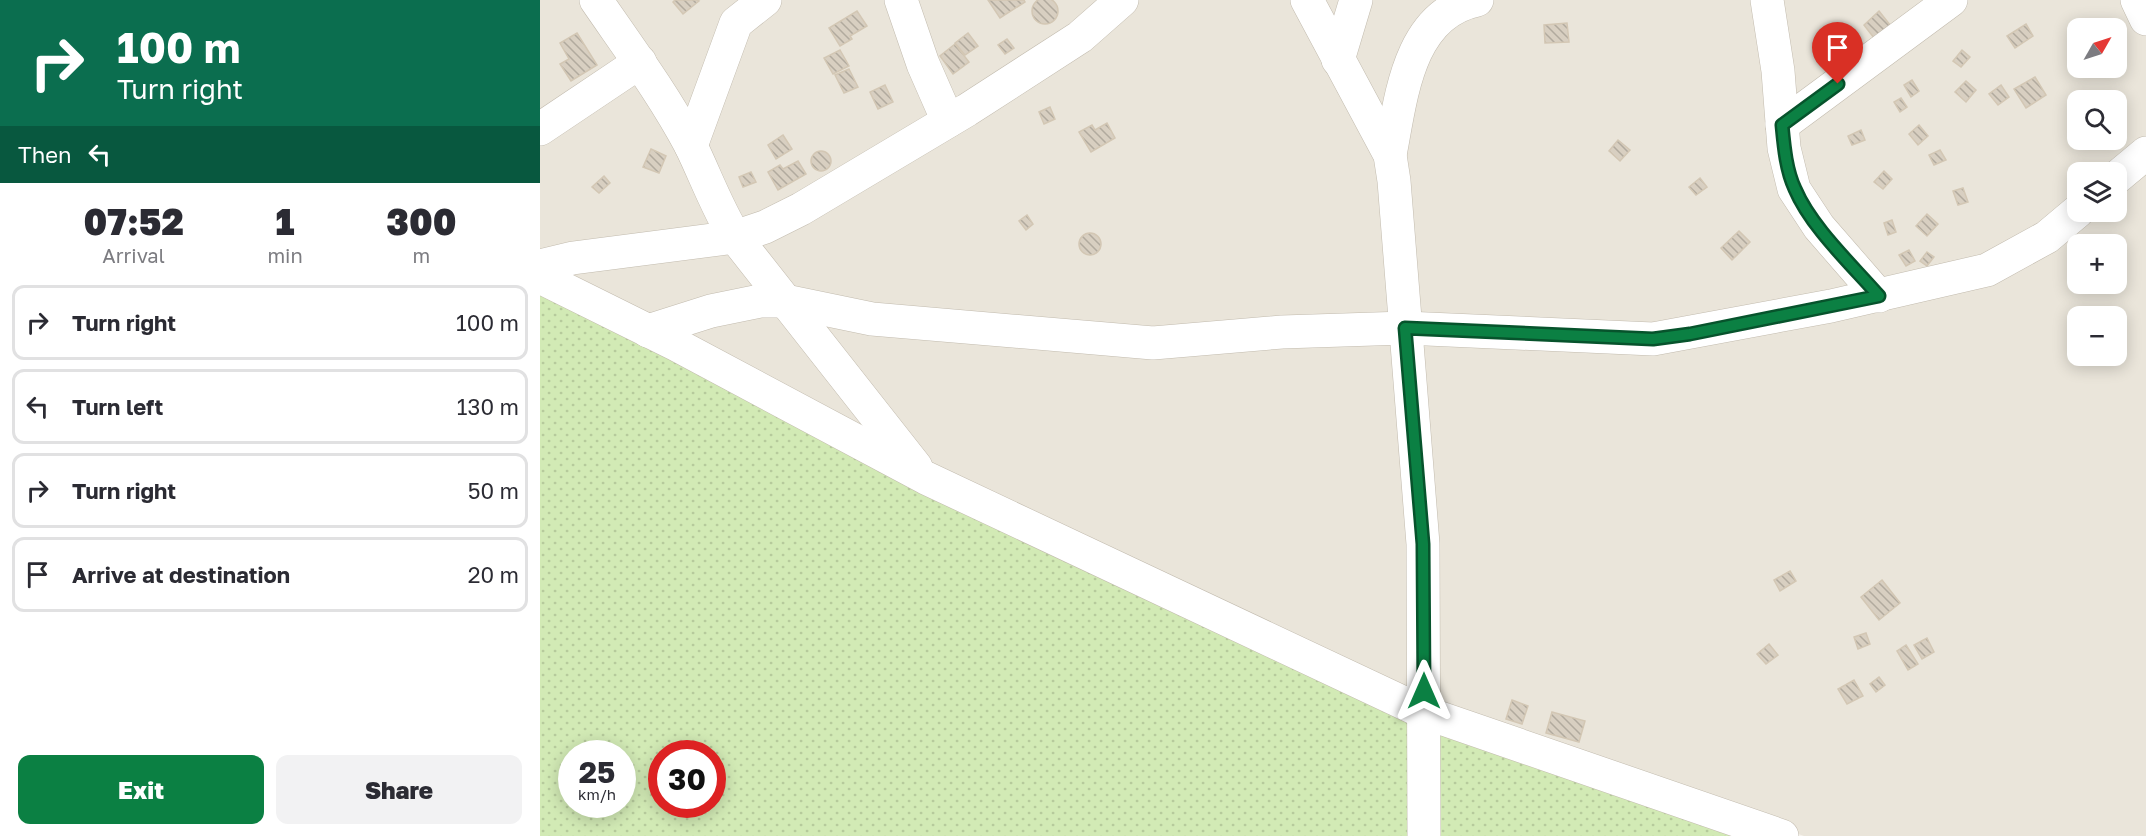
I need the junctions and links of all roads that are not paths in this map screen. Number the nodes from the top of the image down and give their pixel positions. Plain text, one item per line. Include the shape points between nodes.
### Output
1 (596, 0) edge
2 (765, 0) edge
3 (901, 0) edge
4 (1307, 0) edge
5 (1356, 0) edge
6 (1477, 0) edge
7 (1767, 0) edge
8 (2137, 0) edge
9 (1115, 2) edge
10 (1933, 5) edge
11 (2146, 19) edge
12 (1338, 60) junction
13 (640, 62) junction
14 (948, 121) junction
15 (1782, 125) junction
16 (540, 129) edge
17 (691, 147) junction
18 (2146, 153) edge
19 (1390, 154) junction
20 (2127, 169) edge
21 (2067, 221) edge
22 (735, 237) junction
23 (540, 266) edge
24 (540, 278) edge
25 (1879, 296) junction
26 (785, 301) junction
27 (1405, 328) junction
28 (648, 331) junction
29 (926, 478) junction
30 (1424, 712) junction
31 (1424, 836) edge
32 (1782, 836) edge

1 - 13 street
2 - 17 street via 736,23
3 - 14 street
4 - 12 street
5 - 12 street
6 - 19 street via 1462,3 1431,26 1407,67
7 - 15 street
8 - 11 street
9 - 14 street via 1080,37
10 - 15 street
12 - 19 street
13 - 16 street
13 - 17 street
14 - 22 street via 801,209
15 - 25 street via 1794,189 1819,227
17 - 22 street
18 - 20 street
19 - 27 street
21 - 25 street via 2047,237 1987,270
22 - 23 street via 573,258
22 - 26 street
24 - 28 street
25 - 27 street via 1653,339
26 - 27 street via 872,320 1153,342
26 - 28 street via 760,301 711,311
26 - 29 street
27 - 30 street via 1423,544
28 - 29 street
29 - 30 street
30 - 31 street
30 - 32 street

